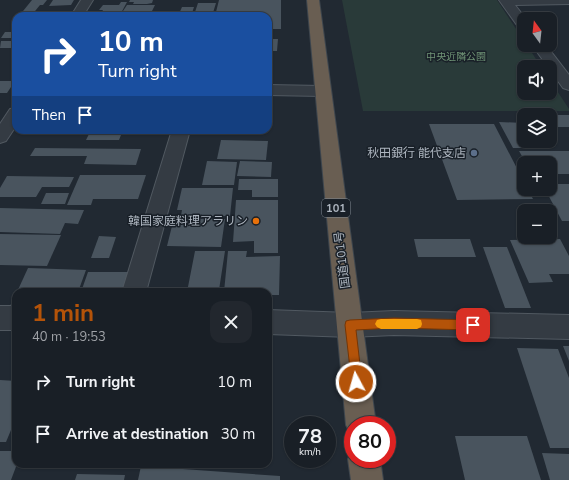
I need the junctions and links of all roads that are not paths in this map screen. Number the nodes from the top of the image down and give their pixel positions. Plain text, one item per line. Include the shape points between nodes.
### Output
1 (87, 0) edge
2 (313, 0) edge
3 (569, 0) edge
4 (506, 1) edge
5 (80, 12) edge
6 (517, 16) edge
7 (547, 52) edge
8 (562, 64) edge
9 (569, 85) edge
10 (272, 90) edge
11 (322, 91) junction
12 (12, 119) edge
13 (180, 134) edge
14 (0, 137) edge
15 (135, 288) edge
16 (0, 318) edge
17 (12, 318) edge
18 (272, 322) edge
19 (350, 325) junction
20 (569, 327) edge
21 (360, 416) edge
22 (365, 468) edge
23 (366, 480) edge

1 - 5 street
2 - 11 highway, 国道101号 / 101
3 - 4 street
4 - 6 street
7 - 8 street
8 - 9 street
10 - 11 street
11 - 19 highway, 国道101号 / 101
12 - 14 street
13 - 15 street
16 - 17 street
18 - 19 street
19 - 20 street via 394,323
19 - 21 highway, 国道101号 / 101
22 - 23 highway

